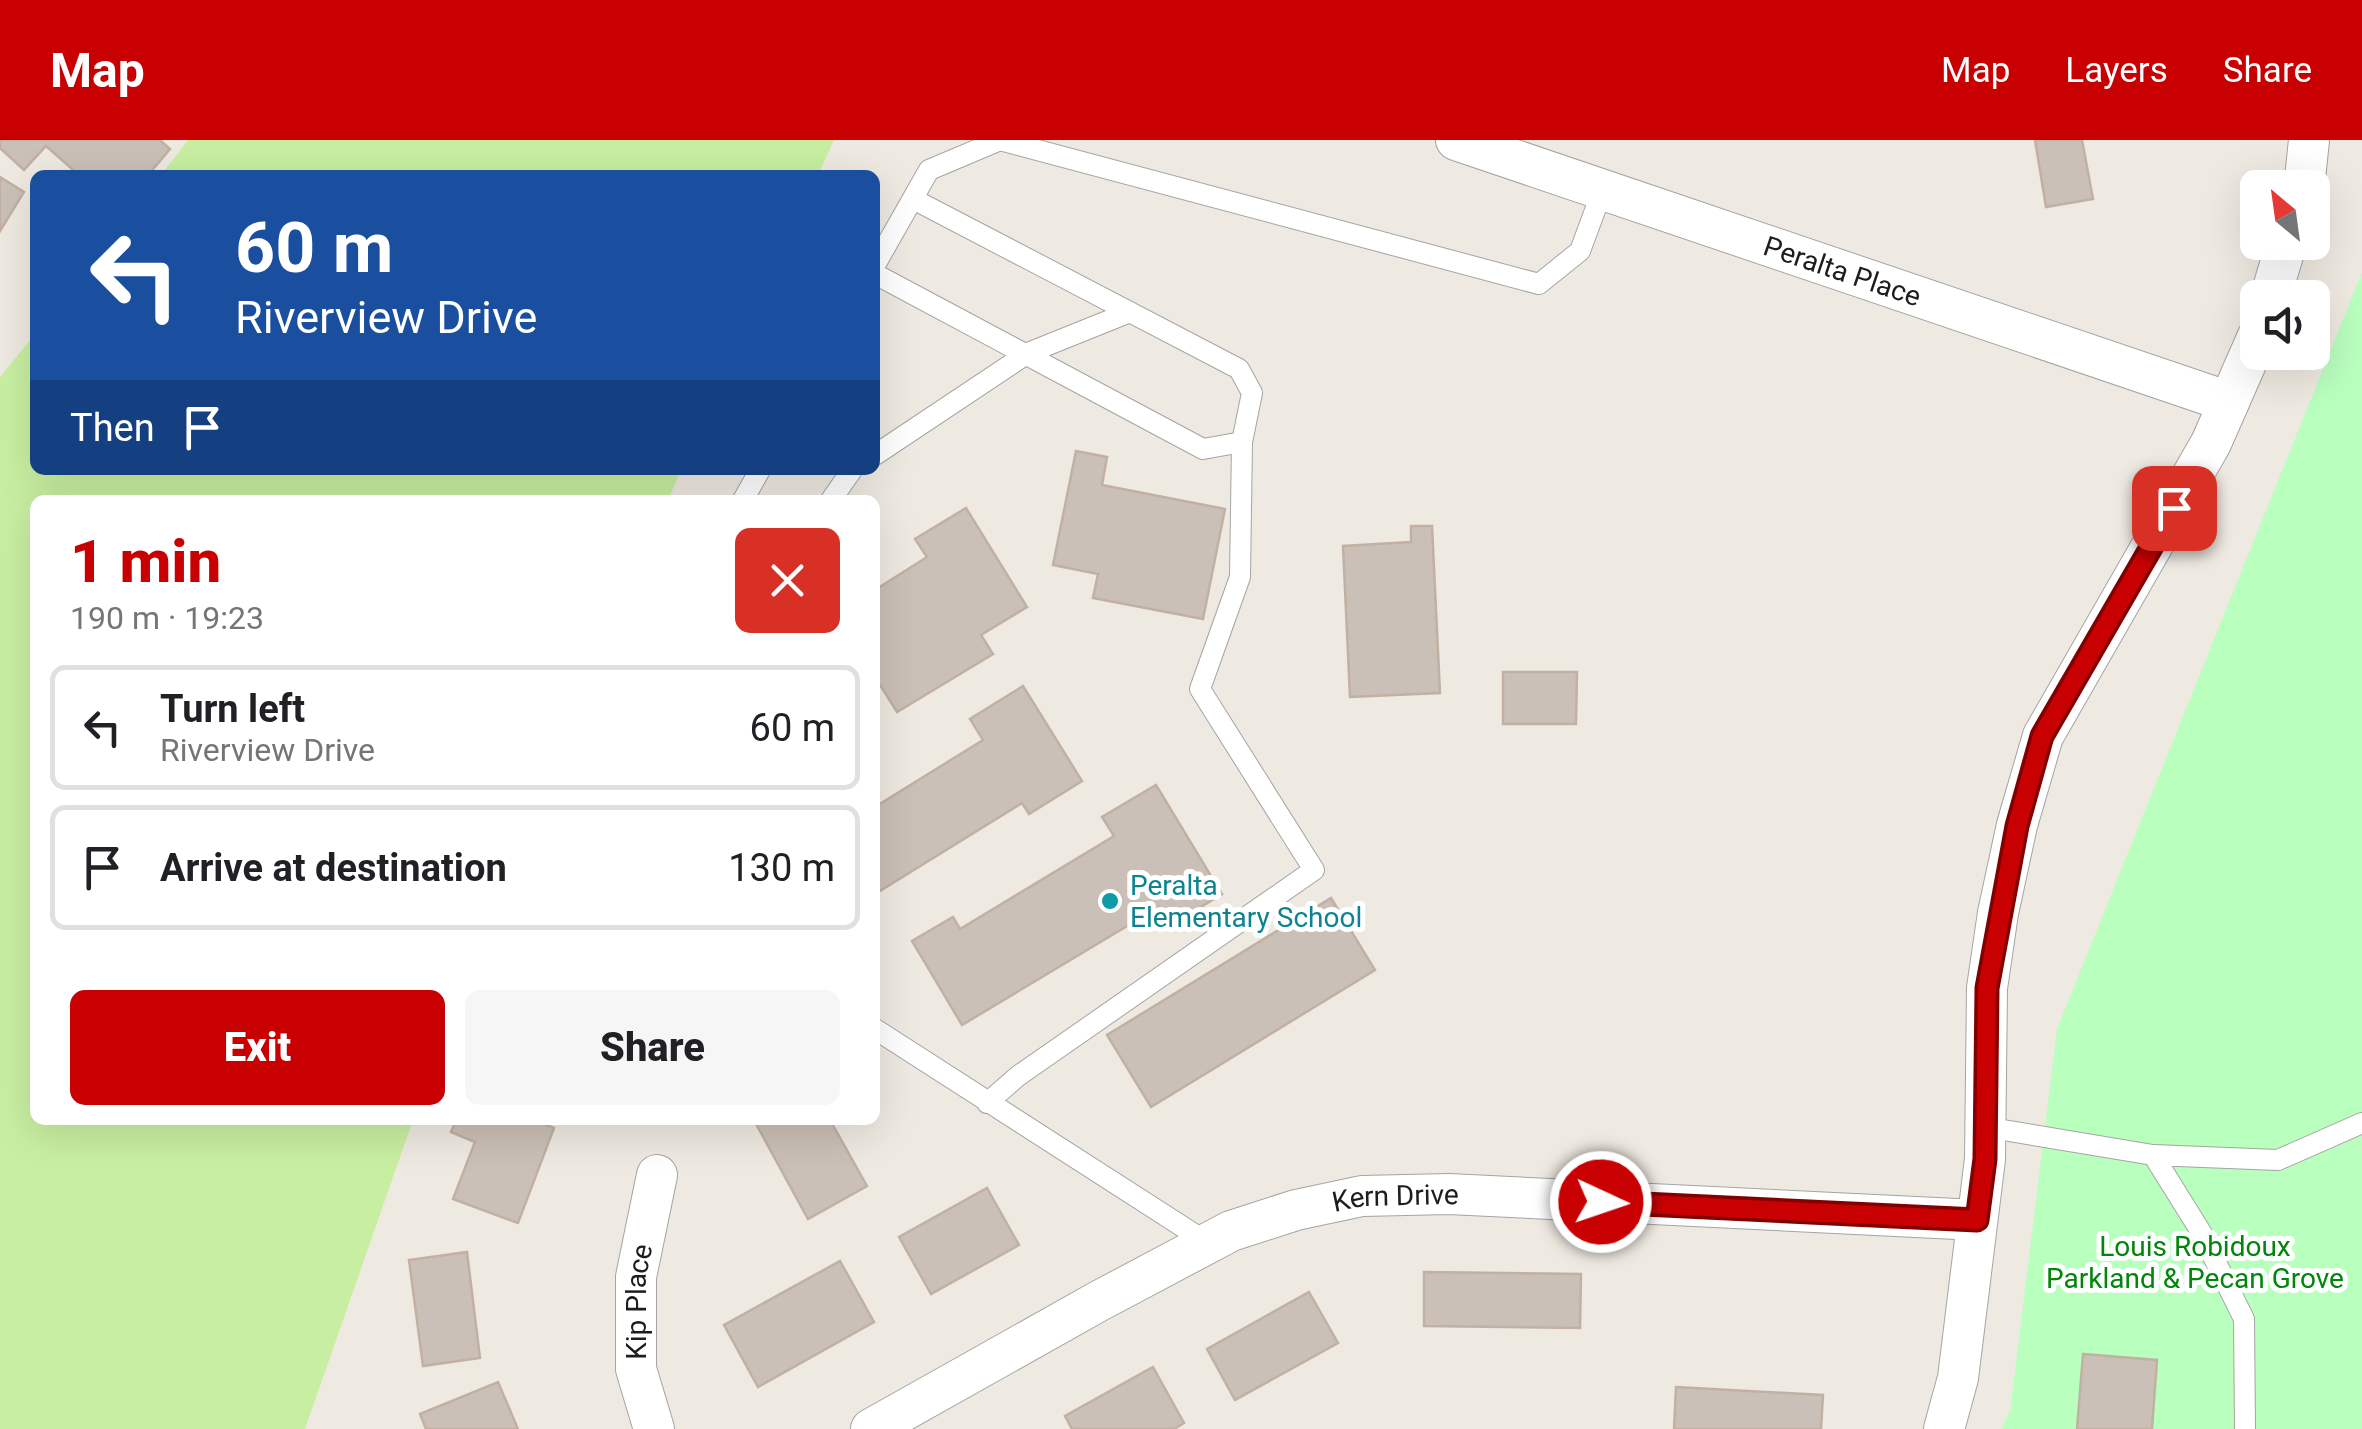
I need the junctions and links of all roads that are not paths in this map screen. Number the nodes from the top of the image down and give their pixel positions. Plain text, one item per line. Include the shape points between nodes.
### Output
1 (1456, 140) edge
2 (2309, 140) edge
3 (2306, 170) edge
4 (1602, 189) junction
5 (913, 198) junction
6 (880, 256) edge
7 (880, 277) edge
8 (1130, 312) junction
9 (1028, 353) junction
10 (2243, 370) edge
11 (2229, 402) junction
12 (1242, 442) junction
13 (880, 452) edge
14 (880, 1032) edge
15 (987, 1103) junction
16 (2362, 1122) edge
17 (1985, 1128) junction
18 (2153, 1155) junction
19 (657, 1176) dead end
20 (1977, 1220) junction
21 (1208, 1243) junction
22 (654, 1429) edge
23 (871, 1429) edge
24 (1944, 1429) edge
25 (2245, 1429) edge

1 - 4 street, Peralta Place
2 - 3 street
4 - 5 lane via 1580,251 1539,284 1000,140 928,170
4 - 11 street, Peralta Place
5 - 6 lane
5 - 8 lane
7 - 9 lane
8 - 9 lane
8 - 12 lane via 1238,369 1252,393
9 - 12 lane via 1203,449
9 - 13 lane
10 - 11 street
11 - 17 street via 2042,736 2017,826 1987,988
12 - 15 lane via 1240,577 1200,689 1314,870
14 - 15 lane
15 - 21 lane
16 - 18 lane via 2278,1160
17 - 18 lane
17 - 20 street
18 - 25 lane via 2244,1319
19 - 22 street, Kip Place via 636,1277 636,1369
20 - 21 street, Kern Drive via 1449,1194 1362,1196 1296,1210
20 - 24 street via 1958,1378
21 - 23 street, Kern Drive

